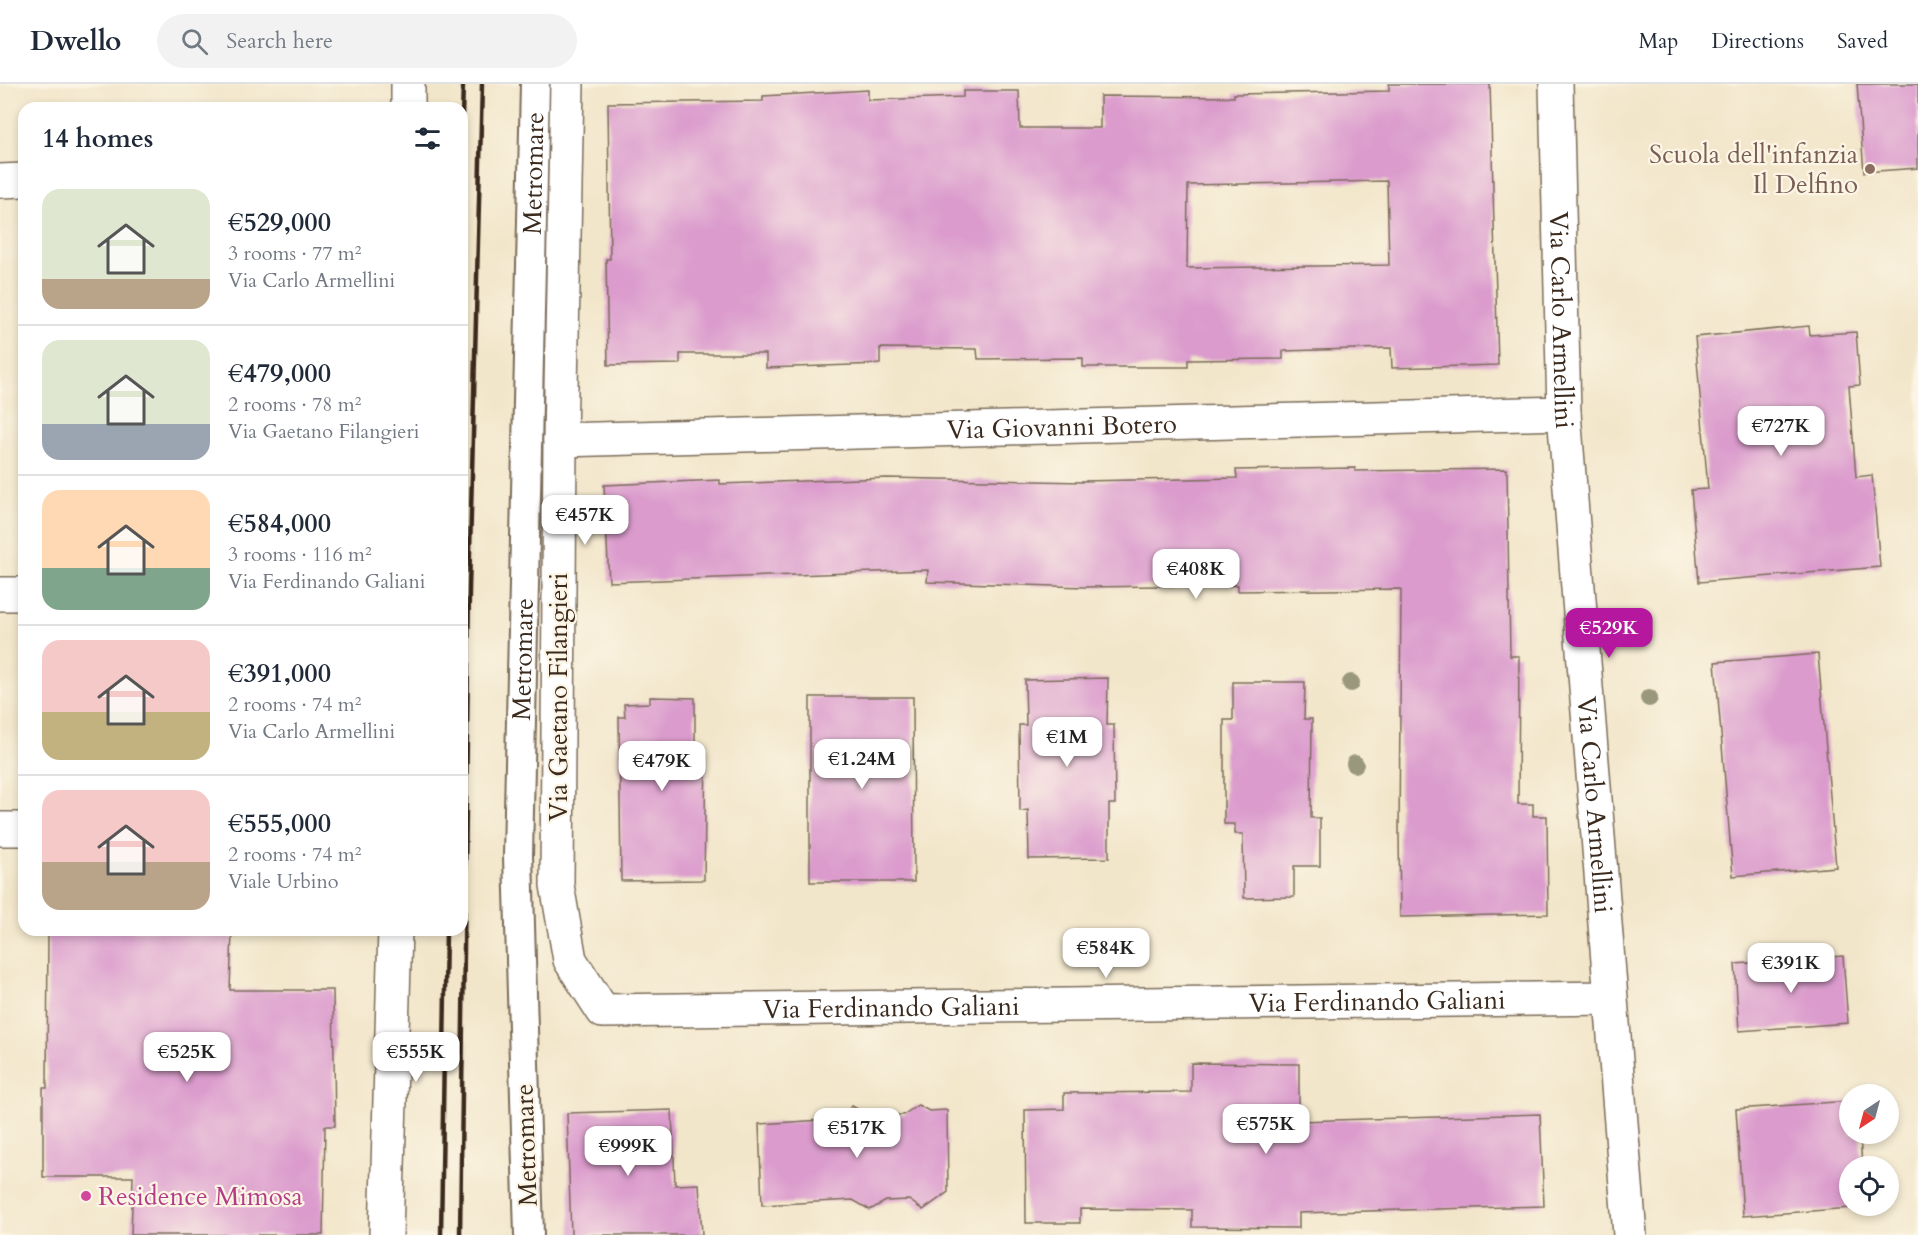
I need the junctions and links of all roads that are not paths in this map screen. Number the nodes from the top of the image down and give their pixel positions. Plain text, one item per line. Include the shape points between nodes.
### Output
1 (408, 84) edge
2 (535, 84) edge
3 (567, 84) edge
4 (1556, 84) edge
5 (408, 102) edge
6 (18, 180) edge
7 (0, 181) edge
8 (1564, 413) junction
9 (560, 440) junction
10 (0, 594) edge
11 (18, 594) edge
12 (0, 829) edge
13 (18, 829) edge
14 (395, 936) edge
15 (1610, 998) junction
16 (603, 1011) joint
17 (386, 1235) edge
18 (529, 1235) edge
19 (1630, 1235) edge

1 - 5 street
2 - 18 lane, Metromare via 518,856
3 - 9 street, Via Gaetano Filangieri
4 - 8 street, Via Carlo Armellini
6 - 7 street
8 - 9 street, Via Giovanni Botero
8 - 15 street, Via Carlo Armellini
9 - 16 street, Via Gaetano Filangieri via 557,885 570,960
10 - 11 street
12 - 13 street
14 - 17 street
15 - 16 street, Via Ferdinando Galiani
15 - 19 street, Via Carlo Armellini

